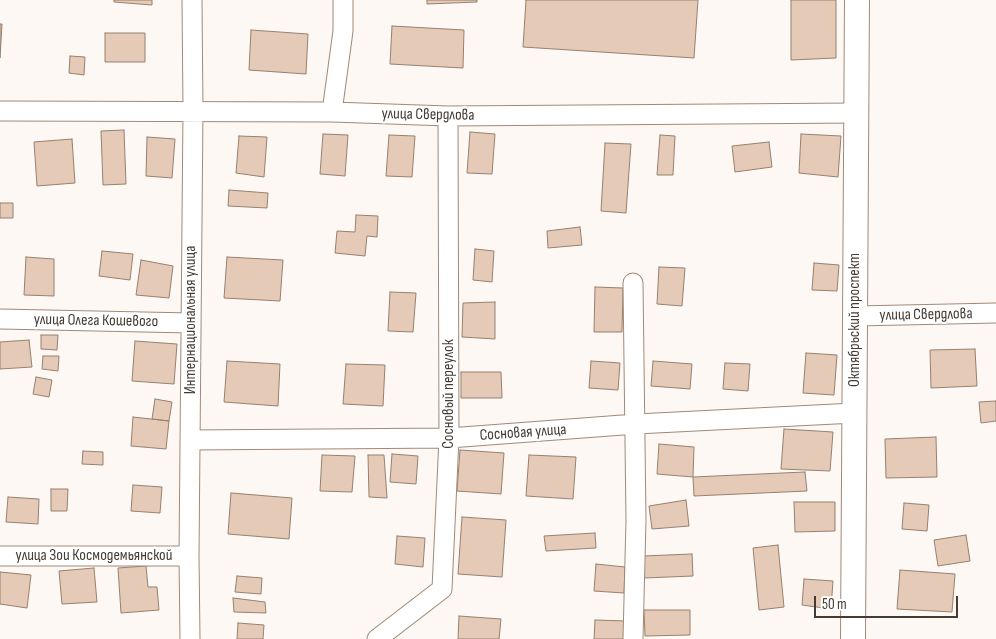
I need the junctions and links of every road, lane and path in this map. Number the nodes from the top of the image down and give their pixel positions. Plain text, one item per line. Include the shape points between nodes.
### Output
1 (192, 0) edge
2 (343, 0) edge
3 (857, 0) edge
4 (193, 110) junction
5 (0, 111) edge
6 (332, 112) junction
7 (856, 113) junction
8 (448, 116) junction
9 (633, 283) dead end
10 (996, 313) edge
11 (856, 316) junction
12 (0, 319) edge
13 (191, 323) junction
14 (855, 413) junction
15 (636, 424) junction
16 (449, 438) junction
17 (190, 440) junction
18 (0, 556) edge
19 (189, 556) junction
20 (190, 639) edge
21 (377, 639) edge
22 (633, 639) edge
23 (853, 639) edge

1 - 4 street, Интернациональная улица
2 - 6 street via 343,31
3 - 7 street, Октябрьский проспект
4 - 5 street, улица Свердлова
4 - 6 street, улица Свердлова
4 - 13 street, Интернациональная улица
6 - 8 street, улица Свердлова
7 - 8 street, улица Свердлова
7 - 11 street, Октябрьский проспект
8 - 16 street, Сосновый переулок
9 - 15 street
10 - 11 street, улица Свердлова
11 - 14 street, Октябрьский проспект
12 - 13 street, улица Олега Кошевого
13 - 17 street, Интернациональная улица
14 - 15 street, Сосновая улица
14 - 23 street, Октябрьский проспект
15 - 16 street, Сосновая улица
15 - 22 street
16 - 17 street, Сосновая улица
16 - 21 street, Сосновый переулок via 442,589
17 - 19 street, Интернациональная улица
18 - 19 street, улица Зои Космодемьянской
19 - 20 street, Интернациональная улица

